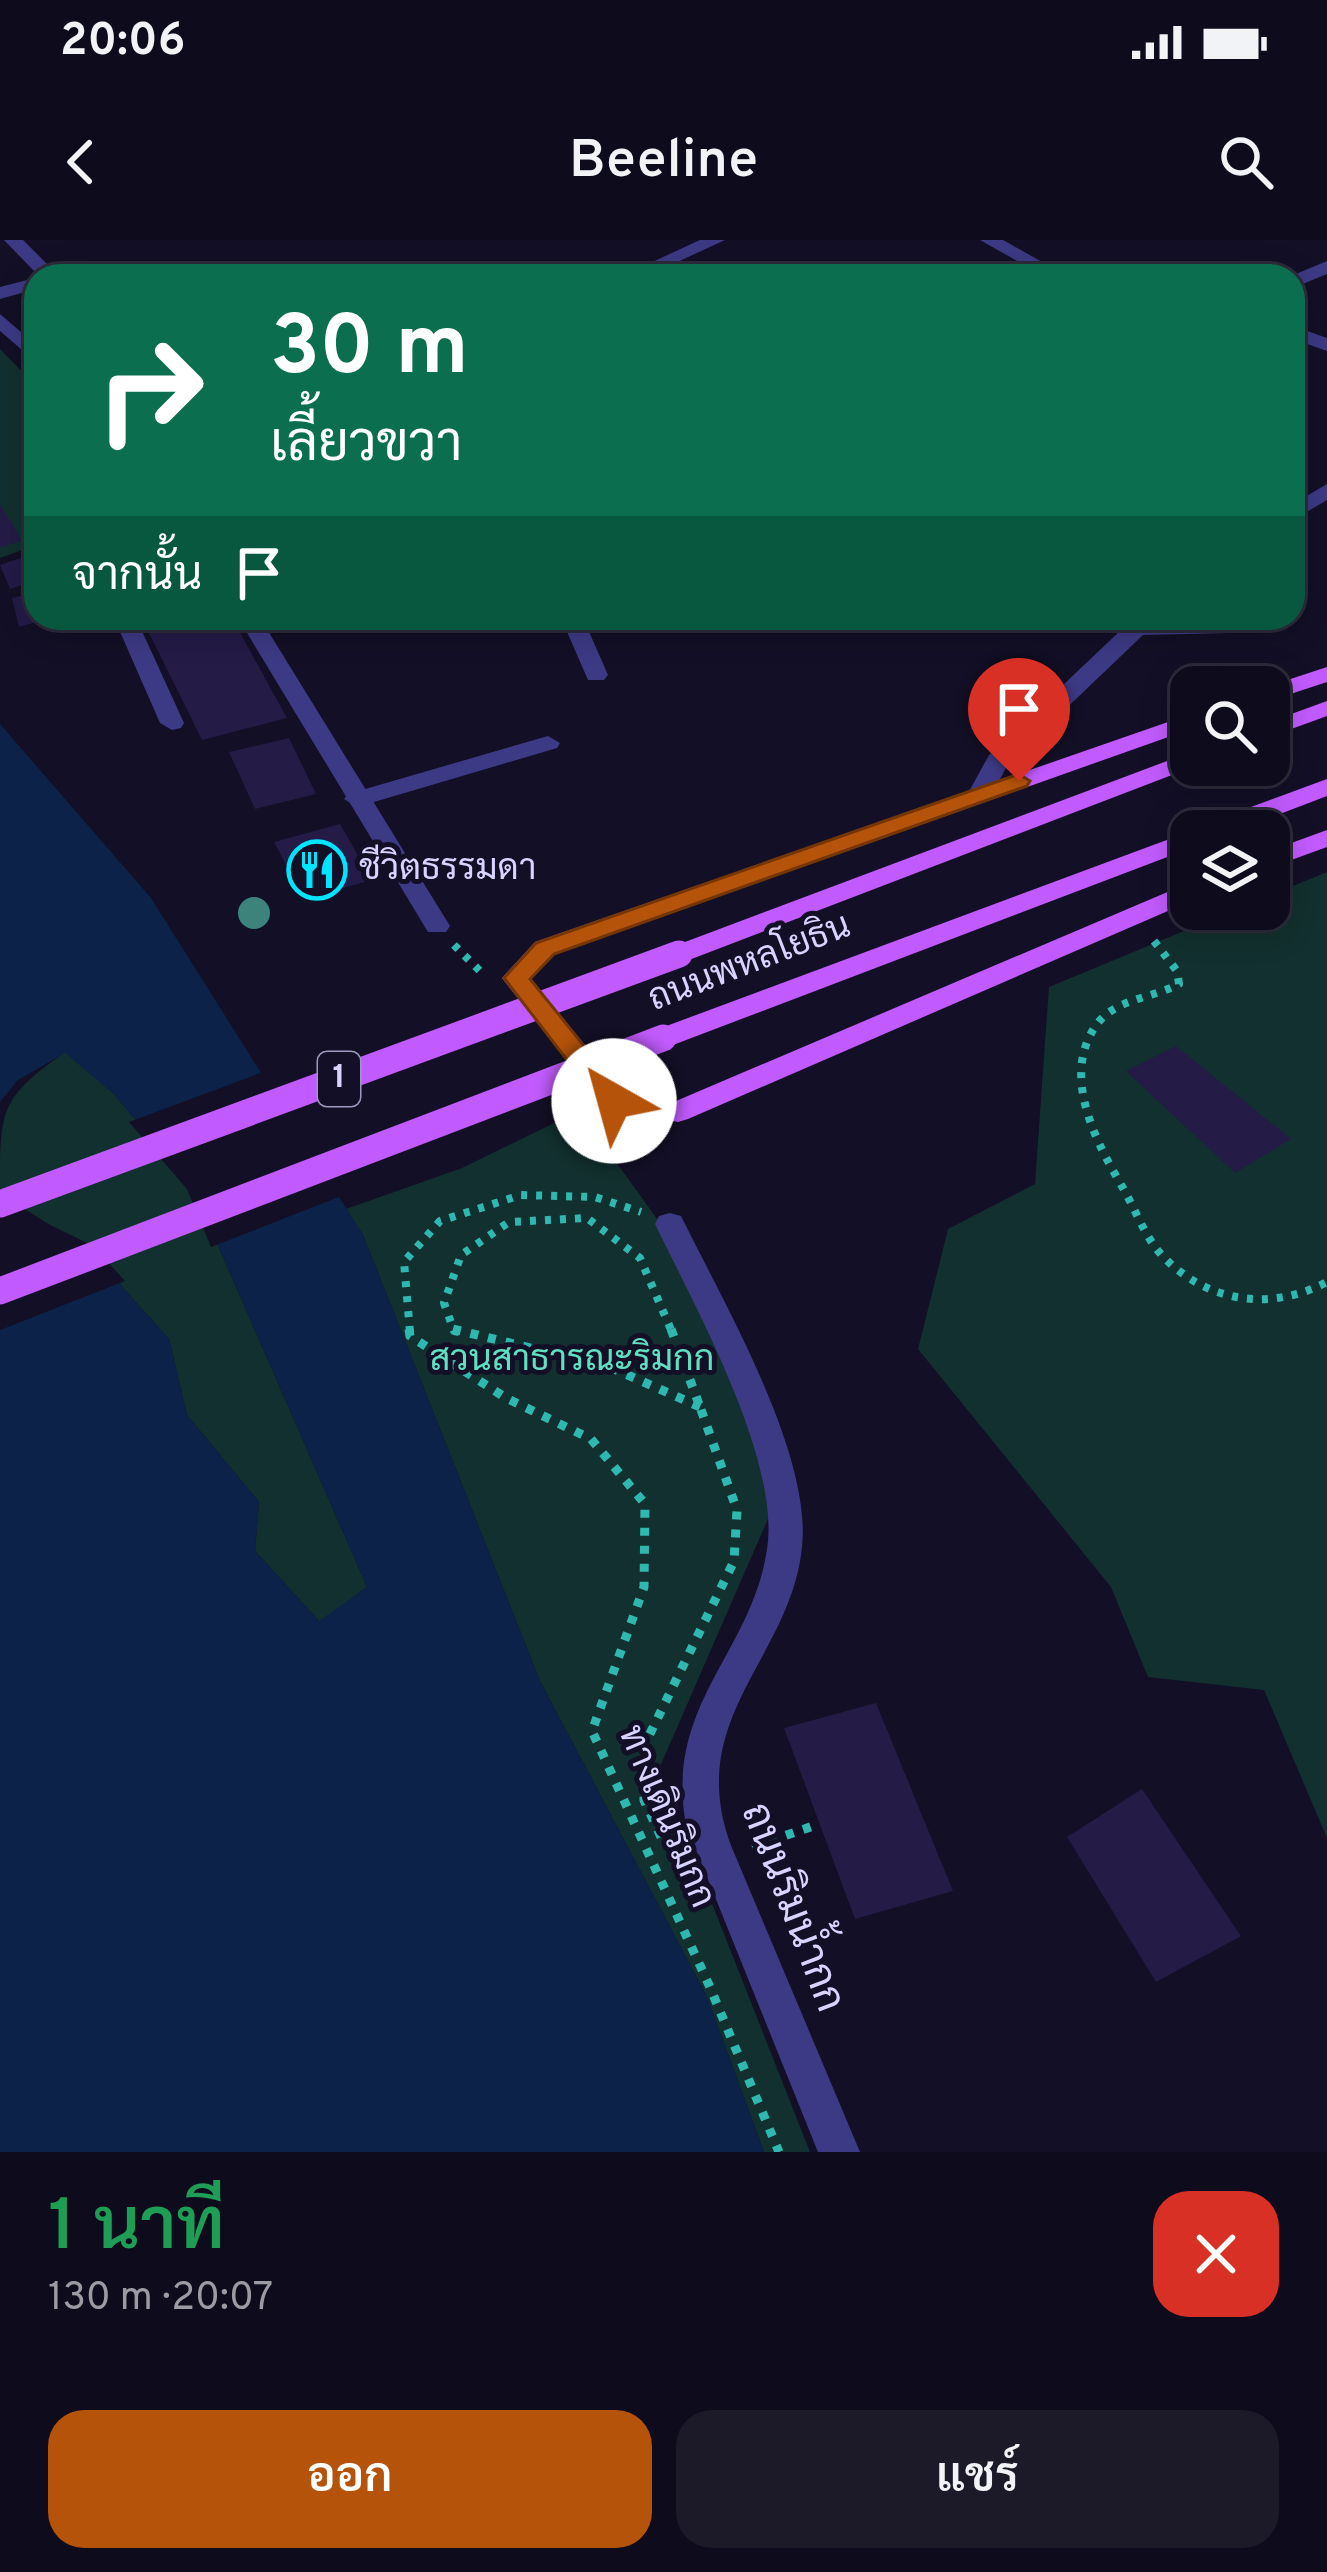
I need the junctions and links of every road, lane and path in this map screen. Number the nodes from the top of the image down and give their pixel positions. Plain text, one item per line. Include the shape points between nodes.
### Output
1 (13, 240) edge
2 (716, 240) edge
3 (989, 240) edge
4 (38, 264) edge
5 (659, 264) edge
6 (1035, 264) edge
7 (0, 320) edge
8 (24, 344) edge
9 (130, 630) edge
10 (256, 630) edge
11 (577, 630) edge
12 (1123, 630) edge
13 (1327, 674) edge
14 (596, 675) dead end
15 (1290, 687) edge
16 (1327, 708) edge
17 (1290, 722) edge
18 (172, 723) dead end
19 (1170, 728) edge
20 (548, 743) dead end
21 (1170, 767) edge
22 (1327, 787) edge
23 (980, 795) junction
24 (357, 799) junction
25 (1266, 810) edge
26 (1327, 838) edge
27 (1170, 846) edge
28 (1290, 852) edge
29 (1170, 899) edge
30 (1133, 913) junction
31 (436, 926) joint
32 (516, 978) junction
33 (0, 1204) edge
34 (670, 1224) joint
35 (1327, 1282) edge
36 (0, 1291) edge
37 (701, 1407) joint
38 (819, 1824) dead end
39 (719, 1858) junction
40 (779, 2152) edge
41 (839, 2152) edge

1 - 4 street
2 - 5 street
3 - 6 street
7 - 8 street
9 - 18 street
10 - 24 street
11 - 14 street
12 - 23 street via 998,760
13 - 15 main road
16 - 17 main road
19 - 23 main road
20 - 24 street
21 - 33 main road, ถนนพหลโยธิน / 1, bridge
22 - 25 main road
23 - 32 main road via 545,948
24 - 31 street
26 - 28 main road
27 - 36 main road, ถนนพหลโยธิน / 1, bridge
29 - 30 main road
30 - 32 main road via 678,1112 614,1101
30 - 35 path via 1179,984 1111,1009 1080,1059 1083,1100 1110,1166 1159,1252 1202,1283 1246,1301 1295,1299
31 - 32 path via 478,971
34 - 39 street, ถนนริมน้ำกก via 781,1489 785,1547 700,1750 703,1818
34 - 40 path, ทางเดินริมกก via 595,1197 521,1195 440,1221 404,1262 410,1336 506,1398 591,1439 645,1504 644,1587 592,1731
37 - 37 path via 640,1258 587,1219 509,1222 461,1255 444,1304 454,1331 580,1356
38 - 39 path
39 - 41 street, ถนนริมน้ำกก

